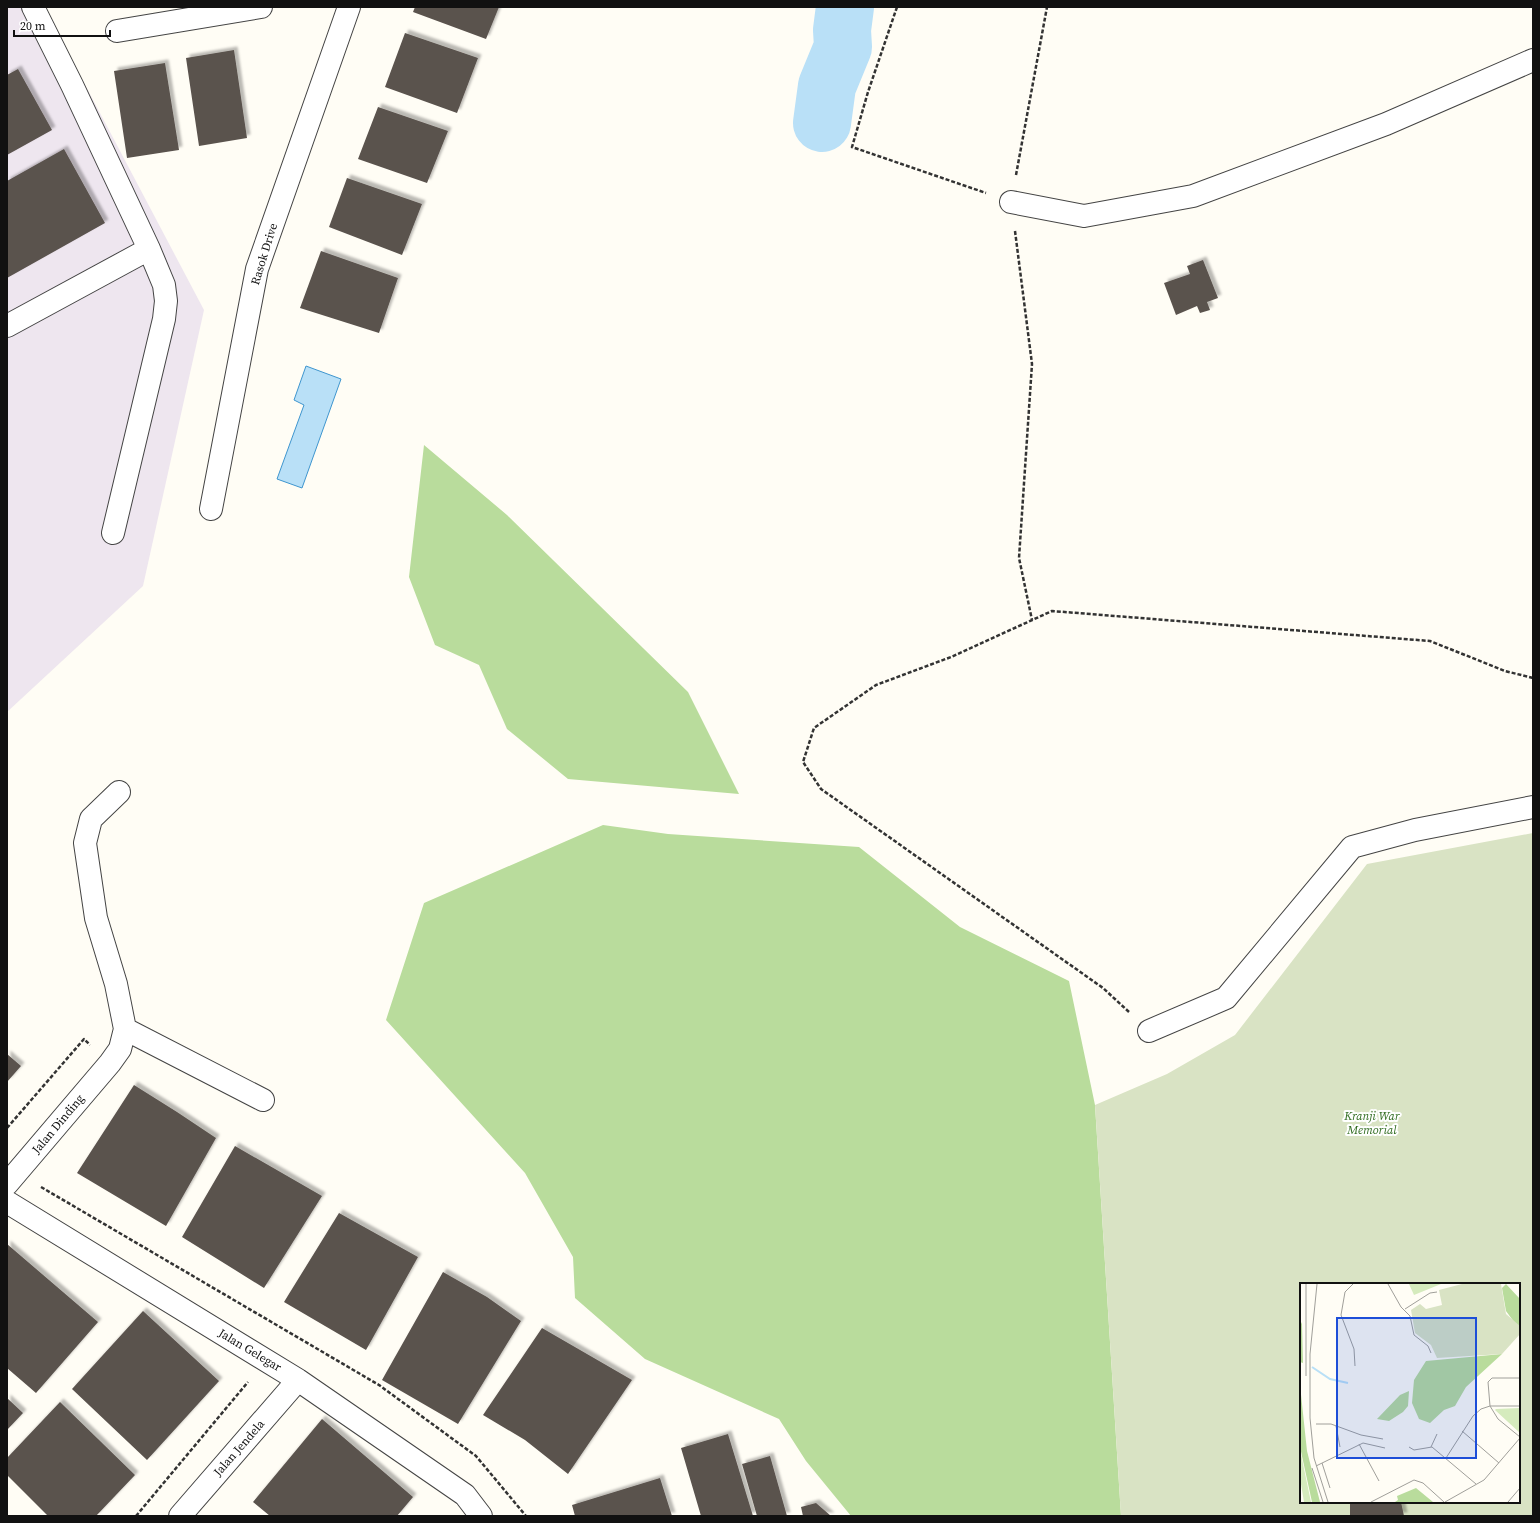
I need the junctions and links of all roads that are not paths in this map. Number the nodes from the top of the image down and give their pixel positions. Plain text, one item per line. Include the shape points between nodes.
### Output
1 (33, 7) edge
2 (261, 7) edge
3 (348, 7) edge
4 (117, 32) dead end
5 (1533, 60) edge
6 (1011, 202) road end
7 (149, 249) junction
8 (7, 326) edge
9 (211, 509) dead end
10 (113, 533) dead end
11 (119, 792) dead end
12 (1533, 807) edge
13 (125, 1030) junction
14 (1150, 1031) road end
15 (263, 1100) dead end
16 (7, 1184) edge
17 (7, 1202) edge
18 (298, 1380) junction
19 (180, 1516) edge
20 (481, 1516) edge

1 - 7 street
2 - 4 street
3 - 9 street, Rasok Drive via 256,269
5 - 6 street via 1386,124 1193,196 1084,216
7 - 8 street
7 - 10 street via 164,285 164,319
11 - 13 street via 91,818 85,843 96,918 116,984
12 - 14 street via 1415,830 1352,847 1226,998
13 - 15 street
13 - 16 street, Jalan Dinding via 120,1049 110,1063
17 - 18 street, Jalan Gelegar
18 - 19 street, Jalan Jendela
18 - 20 street, Jalan Gelegar via 465,1496

